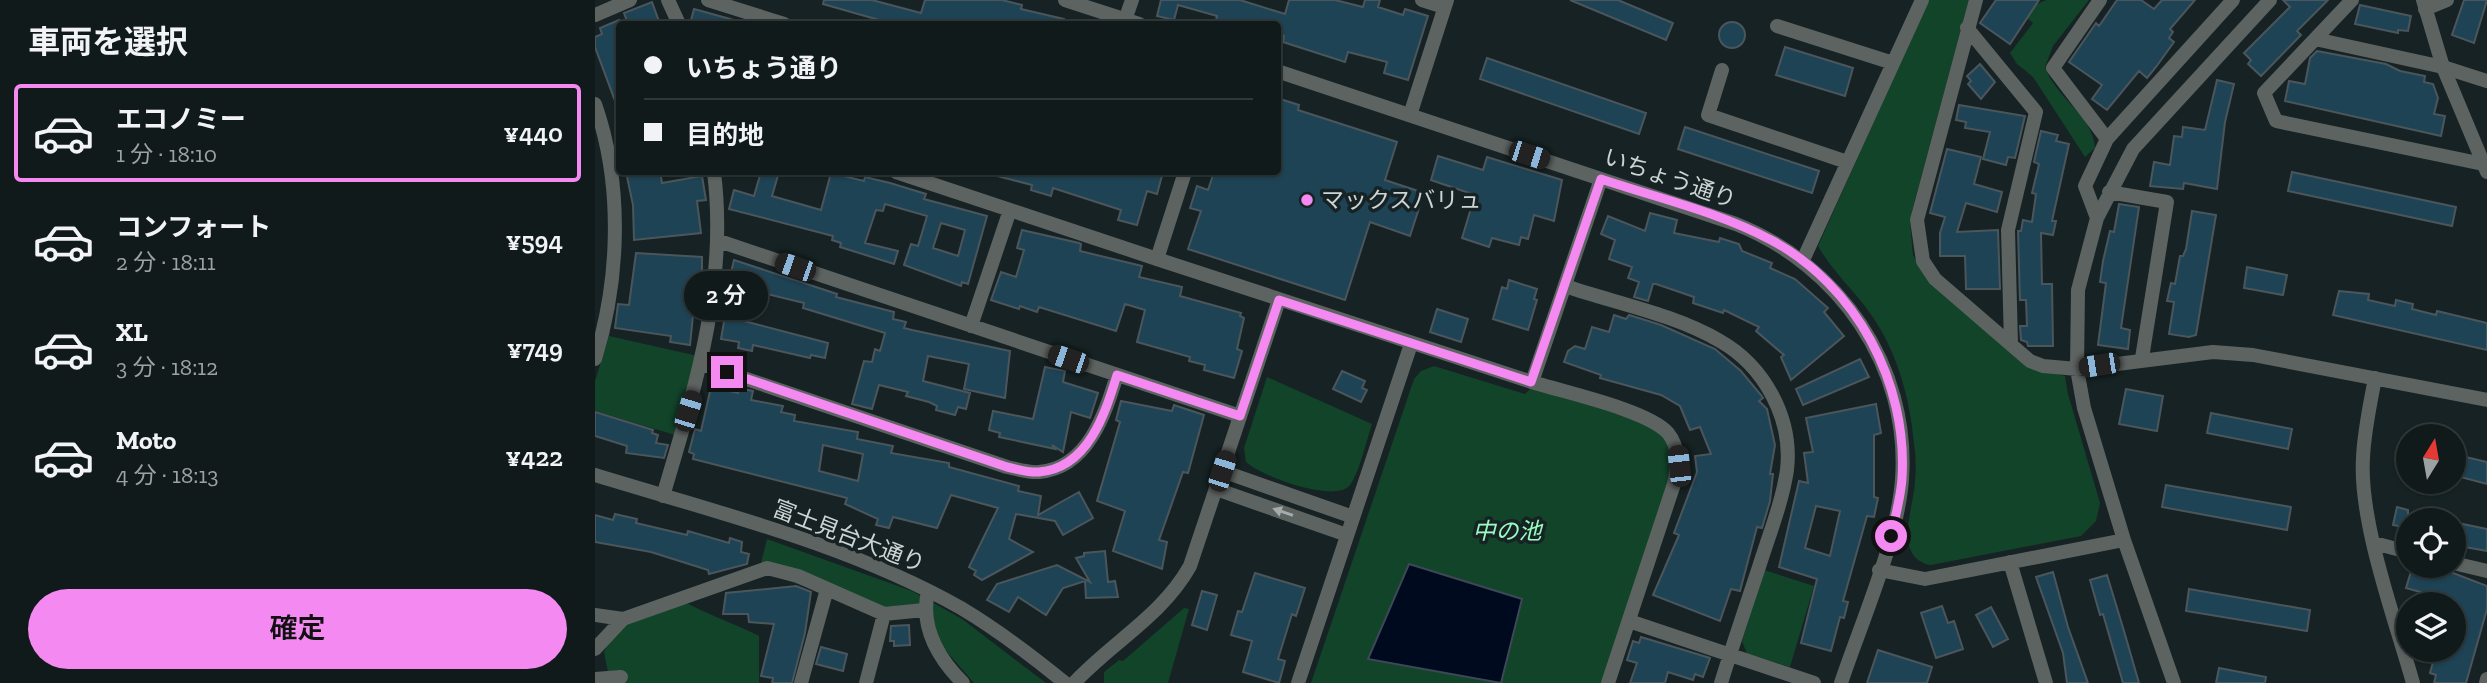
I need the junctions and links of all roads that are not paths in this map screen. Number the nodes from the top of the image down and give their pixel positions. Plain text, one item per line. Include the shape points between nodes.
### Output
1 (630, 0) edge
2 (668, 0) edge
3 (708, 0) edge
4 (1065, 0) edge
5 (1132, 0) edge
6 (1422, 0) edge
7 (1922, 0) edge
8 (1976, 0) edge
9 (2100, 0) edge
10 (2233, 0) edge
11 (2270, 0) edge
12 (2352, 0) edge
13 (2447, 0) edge
14 (1445, 4) edge
15 (2424, 5) edge
16 (595, 15) edge
17 (678, 21) edge
18 (774, 21) edge
19 (1129, 21) edge
20 (1132, 21) edge
21 (1776, 26) dead end
22 (1967, 28) junction
23 (2315, 39) junction
24 (1893, 63) junction
25 (2443, 66) junction
26 (1722, 70) dead end
27 (1281, 72) edge
28 (2487, 81) edge
29 (595, 104) edge
30 (1409, 115) junction
31 (2107, 139) junction
32 (1847, 162) junction
33 (2485, 168) edge
34 (714, 175) edge
35 (905, 175) edge
36 (1184, 175) edge
37 (1601, 179) junction
38 (2109, 192) junction
39 (1010, 209) junction
40 (2097, 218) junction
41 (719, 241) junction
42 (1157, 259) junction
43 (1803, 260) junction
44 (1565, 286) junction
45 (1279, 300) junction
46 (971, 326) junction
47 (1411, 344) junction
48 (2011, 344) junction
49 (2142, 358) junction
50 (595, 359) edge
51 (702, 364) junction
52 (2077, 369) junction
53 (1117, 375) junction
54 (2375, 379) junction
55 (1531, 382) junction
56 (2487, 400) edge
57 (1240, 416) junction
58 (1222, 471) junction
59 (595, 475) edge
60 (1216, 489) junction
61 (663, 496) junction
62 (1353, 517) junction
63 (1347, 534) junction
64 (2124, 540) junction
65 (2374, 543) junction
66 (2396, 549) edge
67 (2010, 562) junction
68 (2466, 566) edge
69 (1879, 570) junction
70 (2487, 571) edge
71 (827, 589) junction
72 (928, 591) junction
73 (924, 610) junction
74 (884, 614) junction
75 (595, 615) edge
76 (623, 619) junction
77 (1629, 621) junction
78 (595, 649) edge
79 (1730, 654) junction
80 (621, 677) dead end
81 (595, 679) edge
82 (801, 683) edge
83 (866, 683) edge
84 (963, 683) edge
85 (1065, 683) edge
86 (1074, 683) edge
87 (1298, 683) edge
88 (1608, 683) edge
89 (1721, 683) edge
90 (1814, 683) edge
91 (1841, 683) edge
92 (2046, 683) edge
93 (2174, 683) edge
94 (2413, 683) edge

1 - 16 street
2 - 17 street
3 - 18 street
4 - 19 street
5 - 20 street
6 - 14 street
7 - 24 street
8 - 22 street
9 - 31 street via 2053,68
10 - 31 street
11 - 38 street via 2157,119 2133,149
12 - 23 street
13 - 15 street
14 - 30 street
15 - 25 street
21 - 24 street
22 - 48 street via 2036,112 2008,230
22 - 48 street via 1917,220 1919,243 1923,261 1935,279
23 - 25 street
23 - 33 street via 2264,93 2276,121
24 - 32 street
25 - 28 street
25 - 33 street
26 - 32 street via 1708,115
27 - 30 street, いちょう通り
29 - 50 street via 610,174 614,249 611,287
30 - 37 street, いちょう通り
31 - 40 street via 2085,186
32 - 43 street
34 - 41 street
35 - 39 street
36 - 42 street
37 - 43 street, いちょう通り via 1752,230
37 - 44 street
38 - 40 street
38 - 49 street via 2167,201
39 - 42 street
39 - 46 street
40 - 52 street via 2078,290
41 - 46 street
41 - 51 street
42 - 45 street
43 - 69 street, いちょう通り via 1860,321 1879,355 1895,400 1902,480
44 - 55 street
44 - 79 street via 1720,341 1745,359 1771,392 1786,440 1787,468
45 - 47 street
45 - 57 street
46 - 53 street
47 - 55 street
47 - 62 street
48 - 52 street via 2030,361
49 - 52 street
49 - 54 street via 2213,352 2253,355
51 - 53 street via 1036,473 1065,465 1092,437
51 - 61 street
52 - 64 street via 2084,408
53 - 57 street
54 - 56 street
54 - 65 street via 2362,459
55 - 77 street via 1644,417 1668,434 1677,452 1674,484
57 - 58 street
58 - 60 street
58 - 62 street
59 - 61 street, 富士見台大通り
63 -> 60 street
60 - 86 street via 1190,566 1175,592 1149,619 1105,650
61 - 72 street, 富士見台大通り via 857,558
62 - 63 street
63 - 87 street
64 - 67 street
64 - 93 street
65 - 66 street
65 - 94 street
67 - 69 street via 1925,579
67 - 92 street
68 - 70 street
69 - 91 street, いちょう通り
71 - 74 street
71 - 76 street via 767,568
71 - 82 street
72 - 73 street
72 - 85 street, 富士見台大通り via 1017,645
73 - 74 street
73 - 84 street via 933,645
74 - 83 street
75 - 76 street
76 - 78 street
77 - 79 street
77 - 88 street
79 - 89 street
79 - 90 street
80 - 81 street

